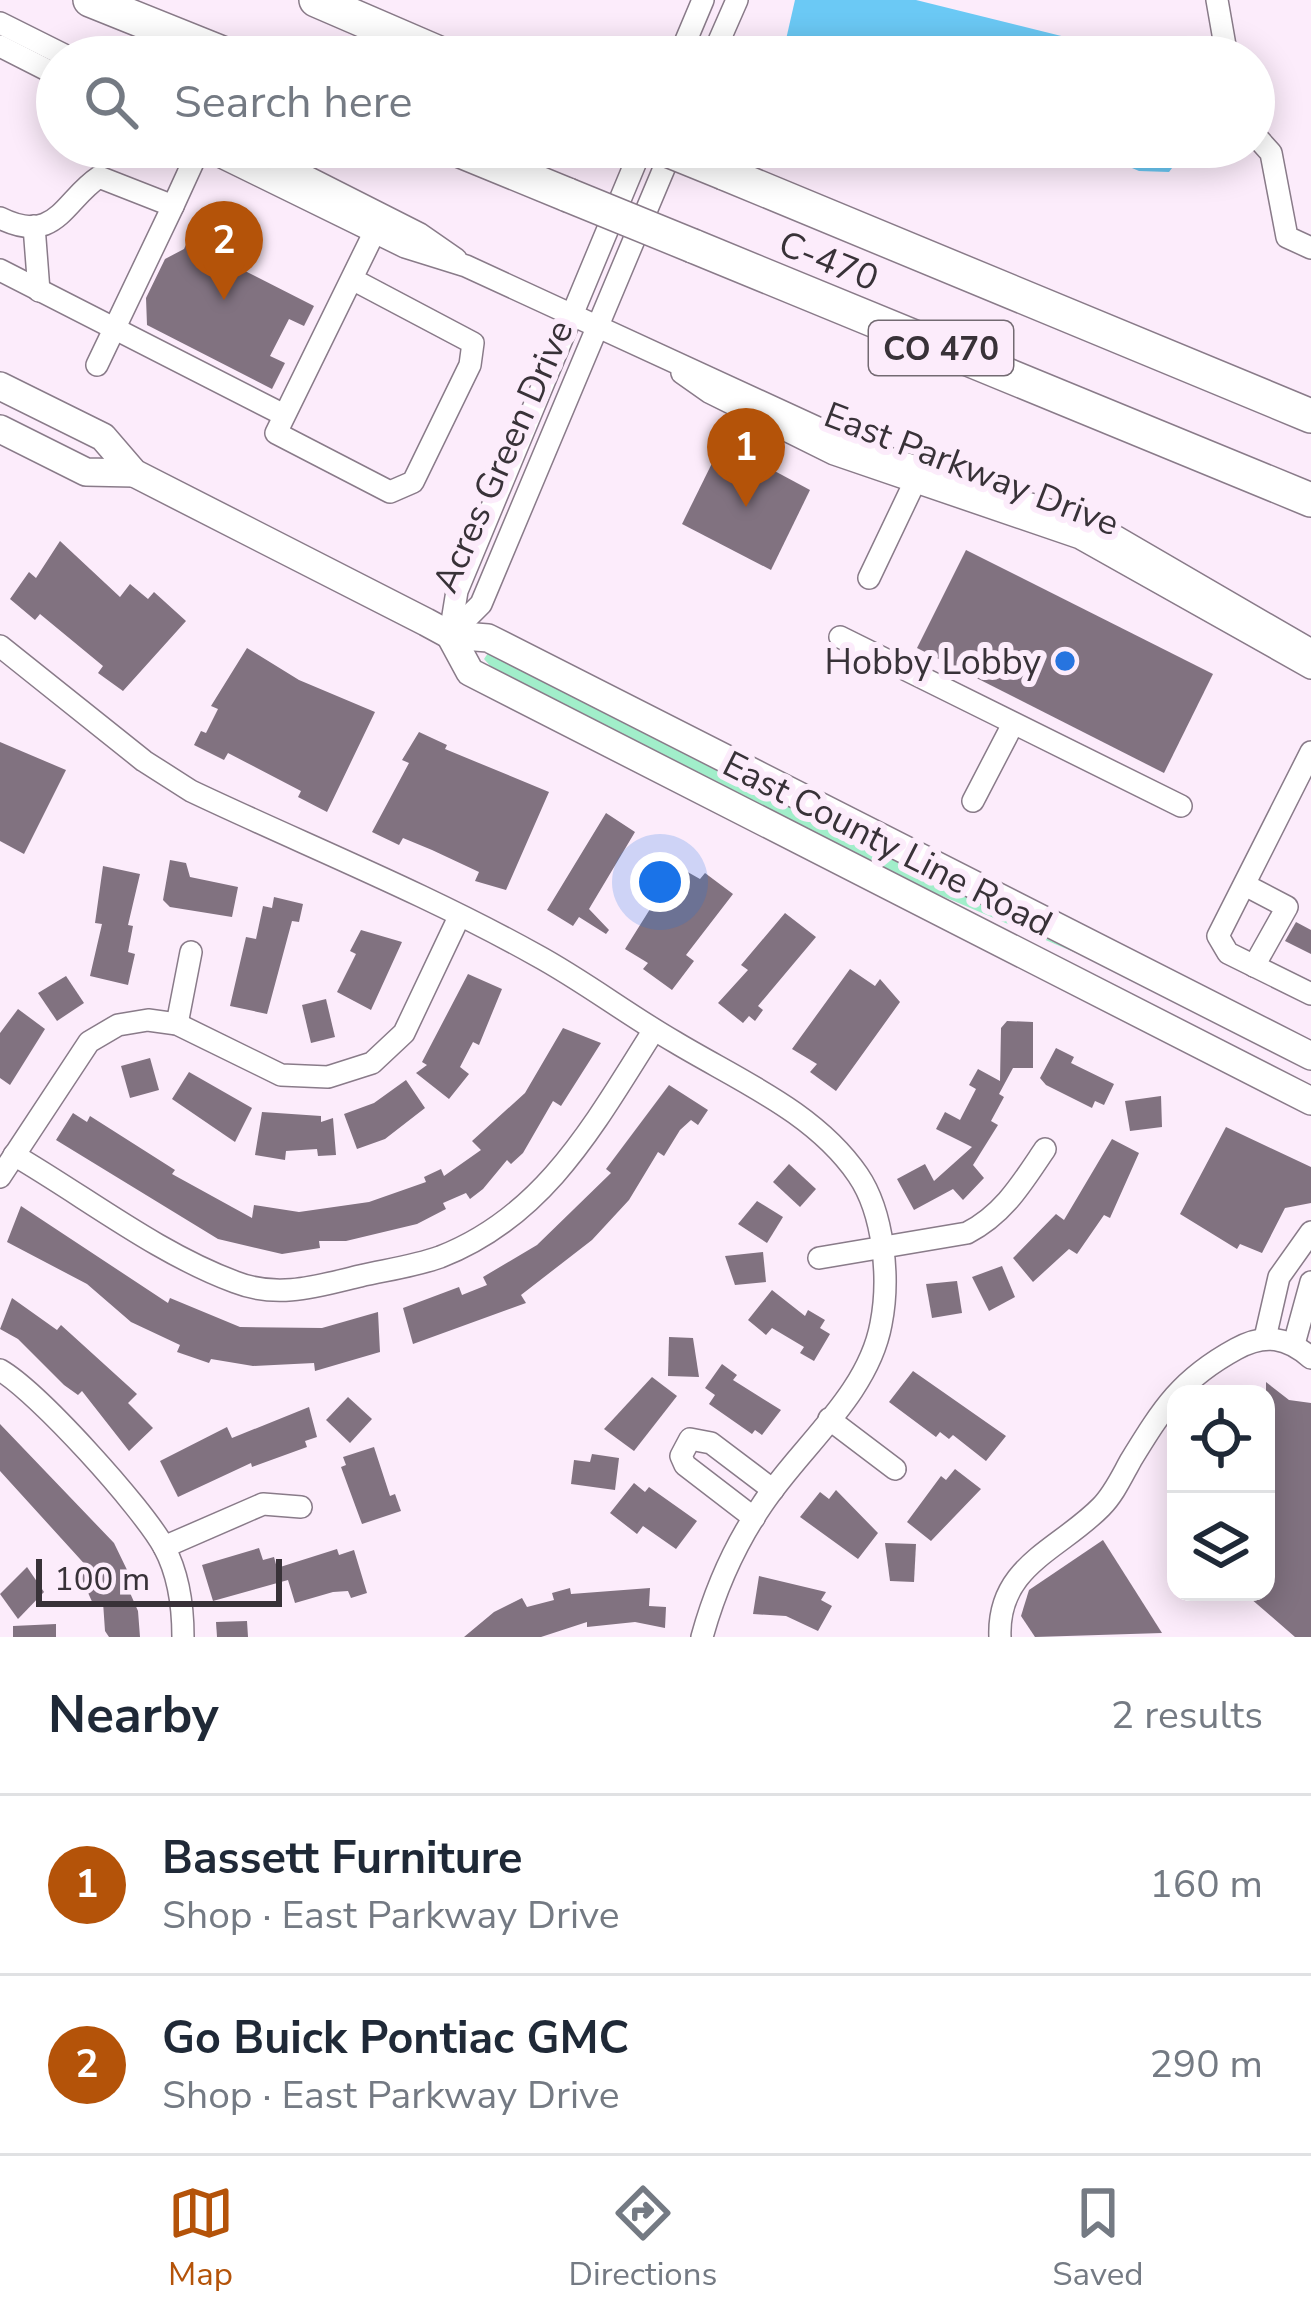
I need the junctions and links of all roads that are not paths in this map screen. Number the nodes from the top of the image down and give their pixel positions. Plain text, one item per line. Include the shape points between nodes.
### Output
1 (90, 0) edge
2 (316, 0) edge
3 (703, 0) edge
4 (736, 0) edge
5 (1217, 0) edge
6 (0, 23) edge
7 (180, 36) edge
8 (399, 36) edge
9 (688, 36) edge
10 (721, 36) edge
11 (1223, 36) edge
12 (36, 41) edge
13 (0, 46) edge
14 (36, 64) edge
15 (190, 168) edge
16 (242, 168) edge
17 (289, 168) edge
18 (503, 168) edge
19 (633, 168) edge
20 (664, 168) edge
21 (712, 168) edge
22 (1274, 168) edge
23 (173, 206) junction
24 (0, 218) edge
25 (34, 226) junction
26 (374, 233) junction
27 (1311, 248) edge
28 (466, 266) junction
29 (0, 270) edge
30 (352, 279) junction
31 (39, 290) junction
32 (572, 317) junction
33 (1072, 317) junction
34 (596, 328) junction
35 (113, 330) junction
36 (97, 364) dead end
37 (0, 386) edge
38 (1311, 398) edge
39 (284, 415) junction
40 (1311, 416) edge
41 (0, 429) edge
42 (1189, 449) junction
43 (134, 473) junction
44 (917, 477) junction
45 (1311, 500) edge
46 (1311, 514) edge
47 (869, 578) dead end
48 (450, 634) junction
49 (840, 637) dead end
50 (0, 646) edge
51 (1311, 650) edge
52 (1311, 668) edge
53 (1013, 724) junction
54 (1311, 752) edge
55 (1304, 785) edge
56 (973, 801) dead end
57 (1181, 806) dead end
58 (1245, 885) junction
59 (459, 917) junction
60 (191, 952) dead end
61 (1254, 966) junction
62 (1311, 994) edge
63 (177, 1024) junction
64 (654, 1030) junction
65 (1311, 1056) edge
66 (1311, 1101) edge
67 (1045, 1149) dead end
68 (14, 1155) junction
69 (0, 1177) edge
70 (1311, 1232) edge
71 (881, 1250) junction
72 (819, 1258) dead end
73 (1311, 1282) edge
74 (1265, 1338) junction
75 (1303, 1351) edge
76 (0, 1370) edge
77 (829, 1419) junction
78 (896, 1469) dead end
79 (773, 1490) junction
80 (301, 1507) dead end
81 (754, 1519) junction
82 (164, 1546) junction
83 (183, 1637) edge
84 (703, 1637) edge
85 (1000, 1637) edge

1 - 7 highway
2 - 8 highway
3 - 9 street
4 - 10 street
5 - 11 street
6 - 12 street
13 - 14 street
15 - 23 street
16 - 26 street, East Parkway Drive
17 - 28 street, East Parkway Drive
18 - 42 highway, C-470 / CO 470, bridge
19 - 32 street, Acres Green Drive
20 - 34 street, Acres Green Drive
21 - 33 highway, C-470 / CO 470, bridge
22 - 27 street via 1288,237
23 - 25 street via 99,176 66,214
23 - 35 street
24 - 25 street
25 - 31 street
26 - 28 street, East Parkway Drive
26 - 30 street
28 - 32 street, East Parkway Drive
29 - 31 street
30 - 39 street
30 - 39 street via 473,344 413,482 390,492 373,484 275,433
31 - 35 street
32 - 34 street, East Parkway Drive
32 - 48 street, Acres Green Drive via 457,591
33 - 38 highway via 1120,322
33 - 40 highway, C-470 / CO 470
34 - 44 street, East Parkway Drive
34 - 48 street, Acres Green Drive via 481,604
35 - 36 street
35 - 39 street
37 - 43 main road, East County Line Road via 103,436
41 - 43 main road, East County Line Road via 86,472
42 - 45 highway, C-470 / CO 470
42 - 46 highway
43 - 48 main road, East County Line Road
44 - 47 street
44 - 51 street, East Parkway Drive via 1098,526
44 - 52 street, East Parkway Drive via 1080,538
48 - 65 main road, East County Line Road via 488,638
48 - 66 main road, East County Line Road via 470,672
49 - 53 street
50 - 59 street via 190,790
53 - 56 street
53 - 57 street
54 - 55 street
55 - 58 street
58 - 61 street via 1218,936 1228,953
58 - 61 street via 1287,907
59 - 63 street via 404,1033 372,1063 328,1077 281,1075
59 - 64 street via 537,955
60 - 63 street
61 - 62 street
63 - 68 street via 118,1025 89,1042
64 - 68 street via 567,1165 501,1225 439,1257 296,1291 249,1286 194,1263
64 - 71 street via 825,1136 866,1191
67 - 71 street via 989,1222
68 - 69 street
70 - 74 street via 1280,1277
71 - 72 street
71 - 77 street via 881,1329 868,1364
73 - 75 street
74 - 75 street
74 - 85 street via 1206,1365 1176,1391 1100,1509 1012,1580
76 - 82 street
77 - 78 street
77 - 79 street
79 - 81 street
79 - 81 street via 711,1443 699,1438 684,1448 685,1465
80 - 82 street via 263,1504
81 - 84 street via 716,1587
82 - 83 street

